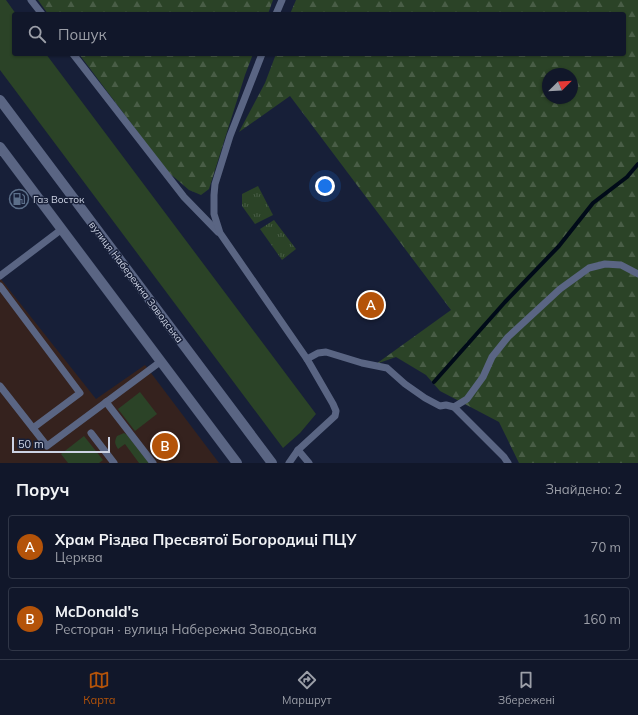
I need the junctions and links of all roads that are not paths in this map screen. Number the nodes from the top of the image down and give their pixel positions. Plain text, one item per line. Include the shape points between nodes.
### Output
1 (31, 0) edge
2 (282, 0) edge
3 (40, 12) edge
4 (277, 12) edge
5 (75, 56) edge
6 (261, 56) edge
7 (0, 100) edge
8 (0, 147) edge
9 (62, 229) junction
10 (220, 233) junction
11 (638, 274) edge
12 (0, 276) edge
13 (0, 286) edge
14 (307, 359) junction
15 (160, 362) junction
16 (0, 386) edge
17 (106, 402) junction
18 (454, 407) junction
19 (33, 428) junction
20 (91, 433) dead end
21 (298, 450) junction
22 (114, 463) edge
23 (153, 463) edge
24 (237, 463) edge
25 (272, 463) edge
26 (289, 463) edge
27 (309, 463) edge
28 (508, 463) edge

1 - 3 lane
2 - 4 lane
5 - 10 lane via 184,197
6 - 10 lane via 230,136 215,184 214,214
7 - 25 main road, вулиця Набережна Заводська
8 - 9 main road
9 - 12 lane
9 - 15 main road
10 - 14 lane
11 - 18 lane via 621,265 605,264 589,268 560,289 508,338 492,357 467,399
13 - 19 lane via 80,393
14 - 18 lane via 318,352 326,352 387,368 425,398 440,406
14 - 21 lane via 336,411 335,416
15 - 17 lane
15 - 24 main road
16 - 19 lane
17 - 19 lane via 47,446
17 - 23 lane
18 - 28 lane
20 - 22 lane
21 - 26 lane
21 - 27 lane

